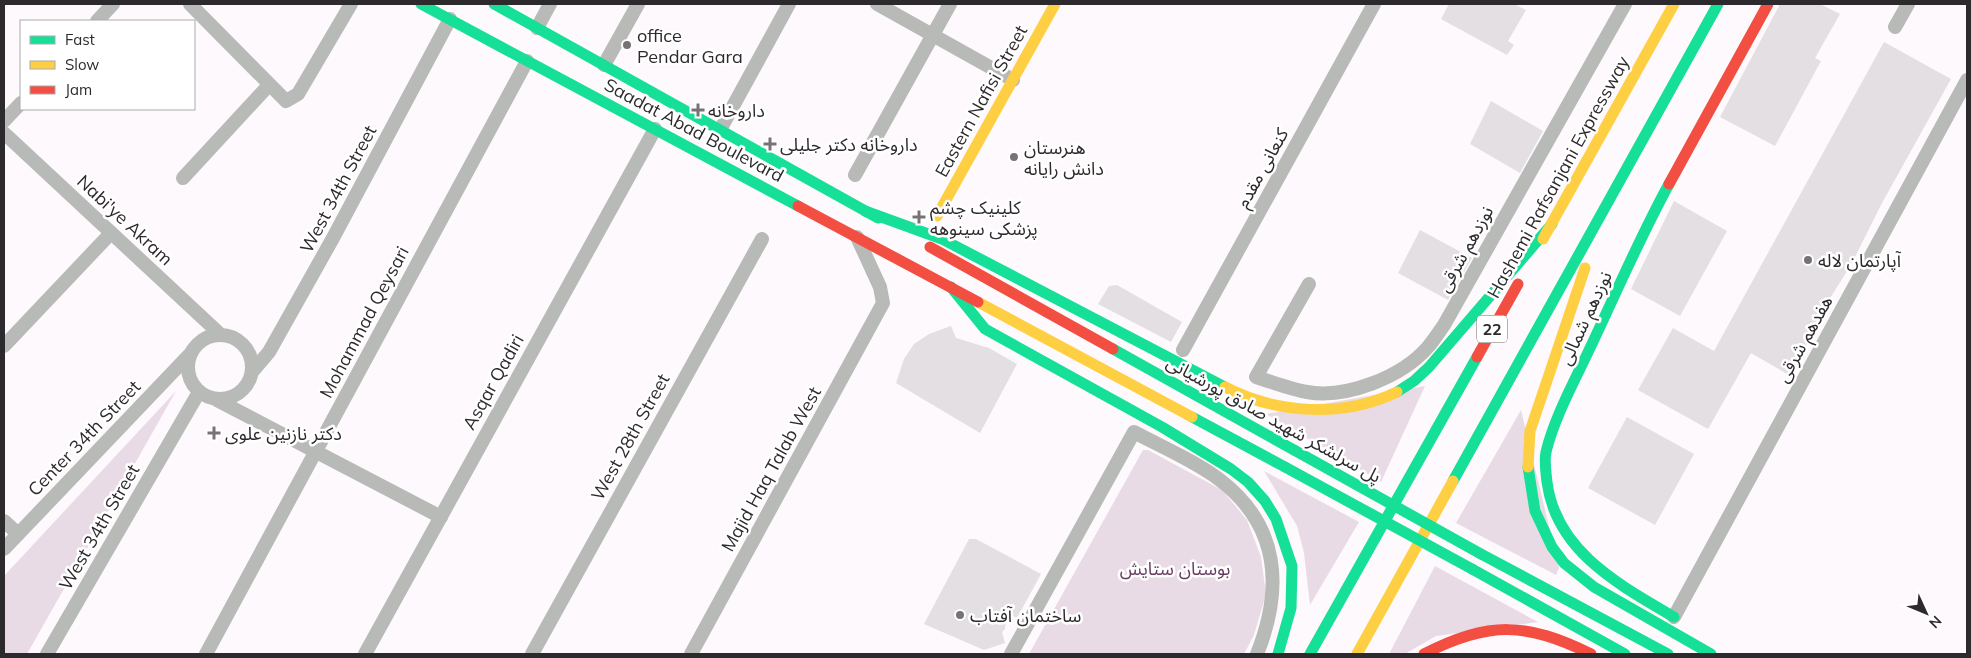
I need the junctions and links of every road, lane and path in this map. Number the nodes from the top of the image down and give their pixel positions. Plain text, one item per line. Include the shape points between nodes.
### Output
1 (113, 4) edge
2 (190, 4) edge
3 (351, 4) edge
4 (421, 4) edge
5 (494, 4) edge
6 (550, 4) edge
7 (638, 4) edge
8 (789, 4) edge
9 (877, 4) edge
10 (950, 4) edge
11 (1056, 4) edge
12 (1374, 4) edge
13 (1625, 4) edge
14 (1674, 4) edge
15 (1718, 4) edge
16 (1768, 4) edge
17 (1908, 4) edge
18 (450, 19) junction
19 (98, 20) edge
20 (1894, 27) dead end
21 (537, 28) junction
22 (933, 35) junction
23 (527, 61) junction
24 (604, 65) junction
25 (1013, 80) junction
26 (1967, 80) edge
27 (269, 85) junction
28 (20, 104) edge
29 (4, 122) edge
30 (655, 129) junction
31 (720, 130) junction
32 (4, 133) edge
33 (855, 175) dead end
34 (183, 178) dead end
35 (1606, 207) junction
36 (865, 210) junction
37 (938, 216) dead end
38 (1552, 224) junction
39 (112, 233) junction
40 (857, 237) junction
41 (762, 238) dead end
42 (1309, 284) dead end
43 (951, 288) junction
44 (221, 335) junction
45 (4, 346) edge
46 (1184, 350) dead end
47 (191, 353) junction
48 (252, 372) junction
49 (199, 392) junction
50 (217, 400) junction
51 (315, 452) junction
52 (440, 518) junction
53 (4, 521) edge
54 (18, 534) junction
55 (4, 549) edge
56 (1674, 617) joint
57 (48, 654) edge
58 (206, 654) edge
59 (365, 654) edge
60 (532, 654) edge
61 (691, 654) edge
62 (1011, 654) edge
63 (1257, 654) edge
64 (1278, 654) edge
65 (1310, 654) edge
66 (1357, 654) edge
67 (1424, 654) edge
68 (1592, 654) edge
69 (1625, 654) edge
70 (1668, 654) edge
71 (1711, 654) edge

1 - 19 street
2 - 27 street
3 - 27 street via 298,94 286,101
4 - 18 main road, Saadat Abad Boulevard
5 - 21 main road, Saadat Abad Boulevard
6 - 21 street
7 - 24 street
8 - 31 street
9 - 22 street
10 - 22 street
11 - 25 main road, Eastern Nafisi Street
12 - 46 street, کنعانی مقدم
13 - 42 street, نوزدهم شرقی via 1428,348 1386,376 1360,388 1332,394 1306,392 1256,377
14 - 38 main road, Hashemi Rafsanjani Expressway / 22
15 - 35 main road, 22
16 - 56 main road, نوزدهم شمالی via 1649,221 1564,404 1546,453 1549,495 1570,539 1612,580
17 - 20 street
18 - 23 main road, Saadat Abad Boulevard
18 - 48 street, West 34th Street via 333,238 269,352
21 - 24 main road, Saadat Abad Boulevard
22 - 25 street
22 - 33 street
23 - 30 main road, Saadat Abad Boulevard
23 - 51 street, Mohammad Qeysari
24 - 31 main road, Saadat Abad Boulevard
25 - 37 main road, Eastern Nafisi Street
26 - 56 street, هفدهم شرقی
27 - 34 street
28 - 29 street
30 - 40 main road, Saadat Abad Boulevard
30 - 52 street, Asqar Qadiri
31 - 36 main road, Saadat Abad Boulevard
32 - 39 street, Nabi'ye Akram
35 - 66 main road, 22
35 - 71 main road via 1533,419 1526,467 1534,511 1553,547 1579,577
36 - 38 main road via 942,239 1243,396 1264,404 1308,410 1353,407 1404,389 1426,371
36 - 70 main road, پل سرلشکر شهید صادق پورشیانی, bridge via 1481,554
38 - 65 main road, Hashemi Rafsanjani Expressway / 22
39 - 44 street, Nabi'ye Akram
39 - 45 street
40 - 43 main road, Saadat Abad Boulevard
40 - 61 street, Majid Haq Talab West via 880,287 883,303
41 - 60 street, West 28th Street
43 - 64 main road via 986,329 1231,469 1265,501 1276,519 1292,566 1291,608
43 - 69 main road, پل سرلشکر شهید صادق پورشیانی, bridge
44 - 47 street via 206,338
44 - 48 street via 243,345 252,362
47 - 49 street via 187,363 188,374
47 - 54 street, Center 34th Street
48 - 50 street via 249,381 236,395
49 - 50 street
49 - 57 street, West 34th Street
50 - 51 street
51 - 52 street
51 - 58 street, Mohammad Qeysari
52 - 59 street, Asqar Qadiri
53 - 54 street
54 - 55 street, Center 34th Street
62 - 63 street via 1134,432 1219,479 1236,493 1256,520 1269,548 1274,574 1267,630
67 - 68 main road via 1469,633 1506,628 1544,632

